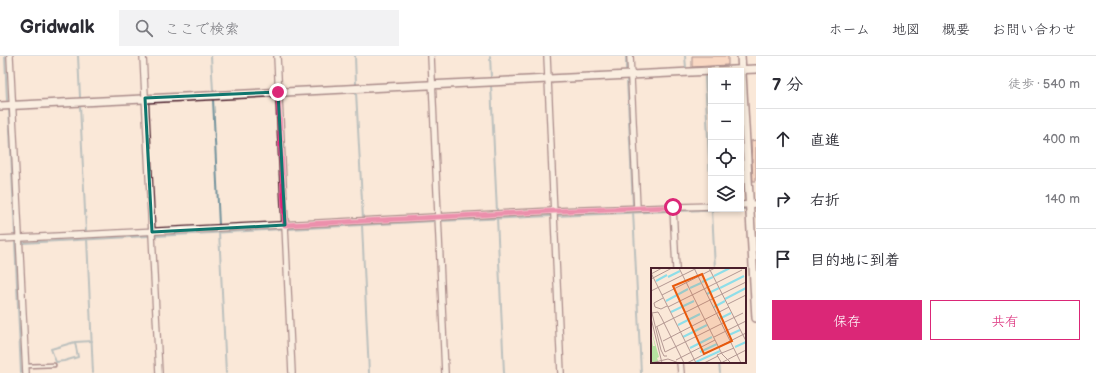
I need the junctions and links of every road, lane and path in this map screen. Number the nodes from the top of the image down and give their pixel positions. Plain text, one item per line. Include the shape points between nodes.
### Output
1 (10, 56) edge
2 (143, 56) edge
3 (277, 56) edge
4 (431, 56) edge
5 (547, 56) edge
6 (630, 56) edge
7 (742, 56) edge
8 (742, 68) edge
9 (744, 69) edge
10 (756, 69) edge
11 (708, 71) edge
12 (631, 75) junction
13 (548, 80) junction
14 (432, 85) junction
15 (278, 92) junction
16 (744, 96) edge
17 (145, 98) junction
18 (13, 105) junction
19 (0, 106) edge
20 (752, 204) edge
21 (708, 206) edge
22 (673, 207) junction
23 (637, 208) junction
24 (554, 211) junction
25 (438, 218) junction
26 (753, 222) edge
27 (285, 225) junction
28 (152, 232) junction
29 (20, 238) junction
30 (0, 239) edge
31 (754, 254) edge
32 (676, 268) edge
33 (756, 318) edge
34 (680, 363) edge
35 (26, 366) junction
36 (54, 366) dead end
37 (26, 373) edge
38 (159, 373) edge
39 (292, 373) edge
40 (445, 373) edge
41 (561, 373) edge
42 (681, 373) edge

1 - 18 street
2 - 17 street
3 - 15 street
4 - 14 street
5 - 13 street
6 - 12 street
7 - 8 street
9 - 10 street
11 - 12 street
12 - 13 street
12 - 23 street
13 - 14 street
13 - 24 street
14 - 15 street
14 - 25 street
15 - 17 street
15 - 27 street
16 - 20 street
17 - 18 street
17 - 28 street
18 - 19 street
18 - 29 street
20 - 26 street
21 - 22 street
22 - 23 street
22 - 32 street
23 - 24 street
24 - 25 street
24 - 41 street
25 - 27 street
25 - 40 street
26 - 31 street
27 - 28 street
27 - 39 street
28 - 29 street
28 - 38 street
29 - 30 street
29 - 35 street
31 - 33 street
34 - 42 street
35 - 36 lane
35 - 37 street

